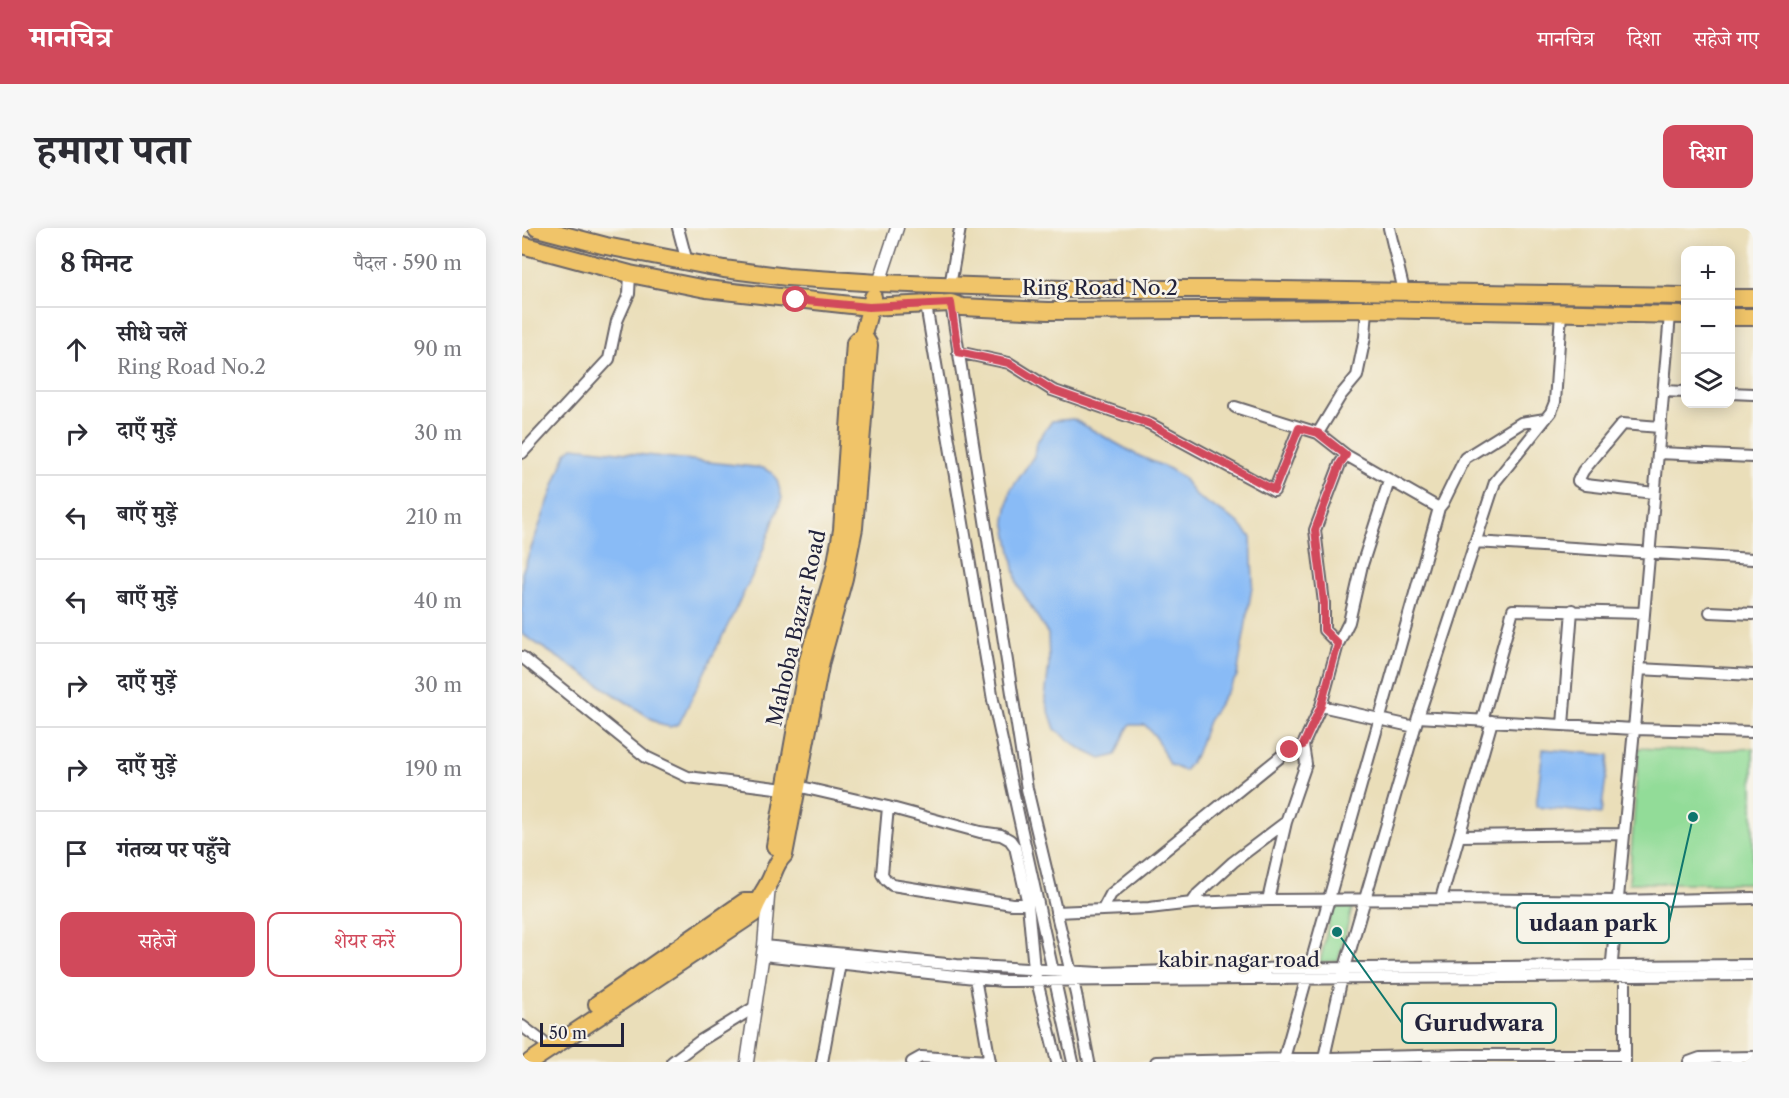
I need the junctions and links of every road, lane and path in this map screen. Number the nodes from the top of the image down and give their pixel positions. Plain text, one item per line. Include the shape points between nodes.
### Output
1 (537, 228) edge
2 (678, 228) edge
3 (897, 228) edge
4 (960, 228) edge
5 (1389, 228) edge
6 (522, 245) edge
7 (687, 262) junction
8 (630, 274) junction
9 (879, 282) junction
10 (950, 286) junction
11 (1404, 291) junction
12 (1681, 296) edge
13 (1735, 298) edge
14 (1753, 298) edge
15 (951, 303) junction
16 (926, 305) junction
17 (869, 307) junction
18 (1367, 309) junction
19 (1561, 313) junction
20 (1678, 315) edge
21 (1735, 316) edge
22 (1753, 317) edge
23 (958, 352) junction
24 (1663, 391) junction
25 (1681, 392) edge
26 (1735, 393) edge
27 (1753, 394) edge
28 (1234, 406) dead end
29 (1545, 419) junction
30 (1660, 427) junction
31 (1299, 428) junction
32 (1318, 433) junction
33 (522, 453) edge
34 (1658, 453) junction
35 (1346, 455) junction
36 (1753, 457) edge
37 (1389, 481) junction
38 (1654, 493) junction
39 (1439, 508) junction
40 (1475, 542) junction
41 (1649, 552) junction
42 (1753, 559) edge
43 (1572, 610) junction
44 (1710, 612) dead end
45 (1644, 613) junction
46 (1753, 614) edge
47 (1338, 644) junction
48 (522, 657) edge
49 (1639, 669) junction
50 (1753, 675) edge
51 (1321, 706) junction
52 (1380, 719) junction
53 (1487, 721) junction
54 (1417, 722) junction
55 (1563, 725) junction
56 (1634, 729) junction
57 (1753, 732) edge
58 (1303, 745) junction
59 (790, 787) junction
60 (888, 807) junction
61 (1286, 822) junction
62 (1624, 834) junction
63 (1460, 836) junction
64 (769, 883) junction
65 (1753, 898) edge
66 (1441, 899) junction
67 (1268, 900) junction
68 (1329, 900) junction
69 (1365, 900) junction
70 (1617, 901) junction
71 (756, 902) junction
72 (1192, 903) junction
73 (1028, 904) junction
74 (1103, 909) junction
75 (1056, 912) junction
76 (764, 951) junction
77 (840, 963) junction
78 (1753, 964) edge
79 (1611, 970) junction
80 (1624, 970) junction
81 (1309, 973) junction
82 (1344, 973) junction
83 (1036, 974) junction
84 (1054, 975) junction
85 (1753, 975) edge
86 (1071, 976) junction
87 (975, 978) junction
88 (755, 1007) junction
89 (522, 1026) edge
90 (543, 1042) junction
91 (522, 1055) edge
92 (1753, 1057) edge
93 (1499, 1058) edge
94 (1556, 1058) edge
95 (1625, 1058) edge
96 (1412, 1059) edge
97 (1464, 1059) edge
98 (1284, 1060) edge
99 (1322, 1060) edge
100 (1372, 1060) edge
101 (990, 1061) edge
102 (1220, 1061) edge
103 (530, 1062) edge
104 (672, 1062) edge
105 (747, 1062) edge
106 (822, 1062) edge
107 (912, 1062) edge
108 (1057, 1062) edge
109 (1073, 1062) edge
110 (1089, 1062) edge
111 (1156, 1062) edge
112 (1689, 1062) edge

1 - 7 main road, Ring Road No.2
2 - 7 street
3 - 9 street
4 - 10 street
5 - 11 street
6 - 8 main road, Ring Road No.2
7 - 9 main road, Ring Road No.2 via 788,277
8 - 17 main road, Ring Road No.2 via 705,289
8 - 33 street via 609,358
9 - 10 main road, Ring Road No.2
9 - 17 main road, Mahoba Bazar Road
10 - 11 main road, Ring Road No.2
11 - 12 main road, Ring Road No.2
13 - 14 main road
15 - 16 main road, Ring Road No.2
15 - 18 main road, Ring Road No.2 via 962,307 1048,311
15 - 23 street
16 - 17 main road, Ring Road No.2
16 - 84 street via 993,700
17 - 59 main road, Mahoba Bazar Road via 863,335 855,343 835,590 808,660
18 - 19 main road, Ring Road No.2
18 - 32 street via 1358,376 1341,395
19 - 20 main road, Ring Road No.2
19 - 29 street via 1555,402
20 - 24 street
21 - 22 main road
23 - 31 street via 1009,363 1052,390 1150,424 1274,490
23 - 75 street via 1027,789
24 - 25 street
24 - 30 street
26 - 27 street
28 - 31 street
29 - 39 street via 1521,423 1465,458
29 - 40 street via 1495,482
30 - 34 street
30 - 38 street via 1622,424 1578,481
31 - 32 street
32 - 35 street
34 - 36 street
34 - 38 street
35 - 37 street
35 - 47 street via 1315,530 1324,630
37 - 39 street
37 - 47 street via 1362,564 1349,622
38 - 41 street
39 - 52 street
40 - 41 street
40 - 54 street
41 - 42 street
41 - 45 street
43 - 45 street
43 - 53 street via 1513,610
43 - 55 street
44 - 46 street
45 - 49 street
47 - 51 street
48 - 59 street via 646,757 688,777
49 - 50 street
49 - 56 street
51 - 52 street
51 - 58 street
52 - 54 street
52 - 68 street
53 - 54 street
53 - 55 street
53 - 63 street
54 - 69 street
55 - 56 street
56 - 57 street
56 - 62 street
58 - 61 street via 1306,764
58 - 74 street via 1290,750 1111,894
59 - 60 street
59 - 64 main road, Mahoba Bazar Road via 774,852 778,860
60 - 73 street via 1010,840
60 - 73 street via 882,874 892,885
61 - 67 street
61 - 72 street via 1233,862
62 - 63 street
62 - 70 street
63 - 66 street
64 - 71 main road
64 - 76 street, Mahoba Bazar Road
65 - 70 street
66 - 69 street
66 - 70 street
67 - 68 street
67 - 72 street
68 - 69 street
68 - 81 street
69 - 82 street
70 - 79 street
71 - 90 main road via 744,902
71 - 103 main road via 753,914
72 - 74 street
73 - 83 street
74 - 75 street
75 - 86 street
76 - 77 street, kabir nagar road
76 - 83 street
76 - 88 street, Mahoba Bazar Road
77 - 87 street, kabir nagar road
77 - 106 street
78 - 80 street
79 - 80 street, kabir nagar road
79 - 82 street, kabir nagar road
80 - 85 street, kabir nagar road
80 - 95 street
81 - 82 street, kabir nagar road
81 - 86 street, kabir nagar road
81 - 98 street
82 - 99 street
83 - 84 street, kabir nagar road
83 - 87 street, kabir nagar road via 1002,981
83 - 108 street
84 - 86 street, kabir nagar road
84 - 109 street
86 - 110 street
87 - 101 street
88 - 104 street
88 - 105 street, Mahoba Bazar Road
89 - 90 street
90 - 91 main road
92 - 112 street via 1700,1058
93 - 94 street
93 - 97 street
94 - 95 street
96 - 97 street
96 - 100 street
98 - 99 street
98 - 102 street
99 - 100 street
101 - 107 street via 921,1058
102 - 111 street

